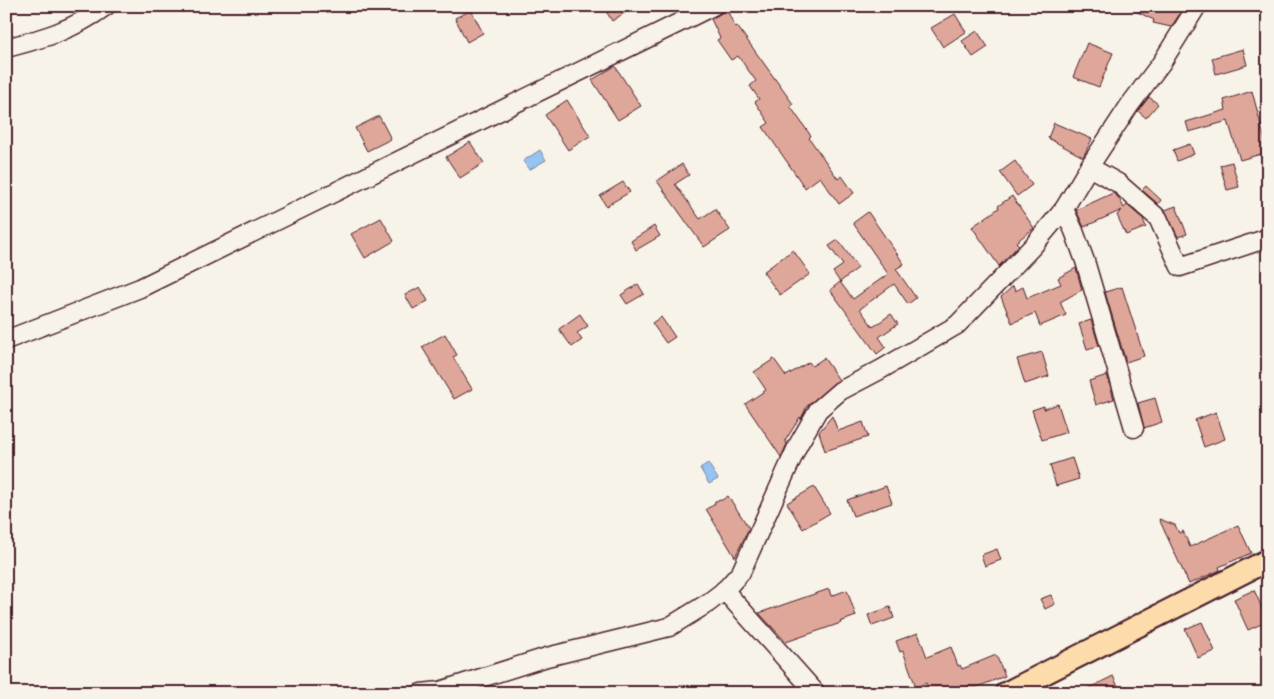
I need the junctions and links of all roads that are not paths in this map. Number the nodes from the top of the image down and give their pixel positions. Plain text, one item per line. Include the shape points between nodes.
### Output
1 (106, 6) edge
2 (713, 6) edge
3 (1197, 6) edge
4 (86, 12) edge
5 (6, 48) edge
6 (1089, 166) junction
7 (1064, 210) junction
8 (1268, 238) edge
9 (6, 340) edge
10 (1134, 428) dead end
11 (1268, 560) edge
12 (724, 590) junction
13 (421, 693) edge
14 (816, 693) edge
15 (1006, 693) edge

1 - 4 street
2 - 9 street via 140,288
3 - 6 street
4 - 5 street via 53,35
6 - 7 street
6 - 8 street via 1118,183 1158,218 1180,267
7 - 10 street via 1085,261
7 - 12 street via 957,325 840,391 818,410 798,444 741,572
11 - 15 main road
12 - 13 street via 669,627
12 - 14 street

